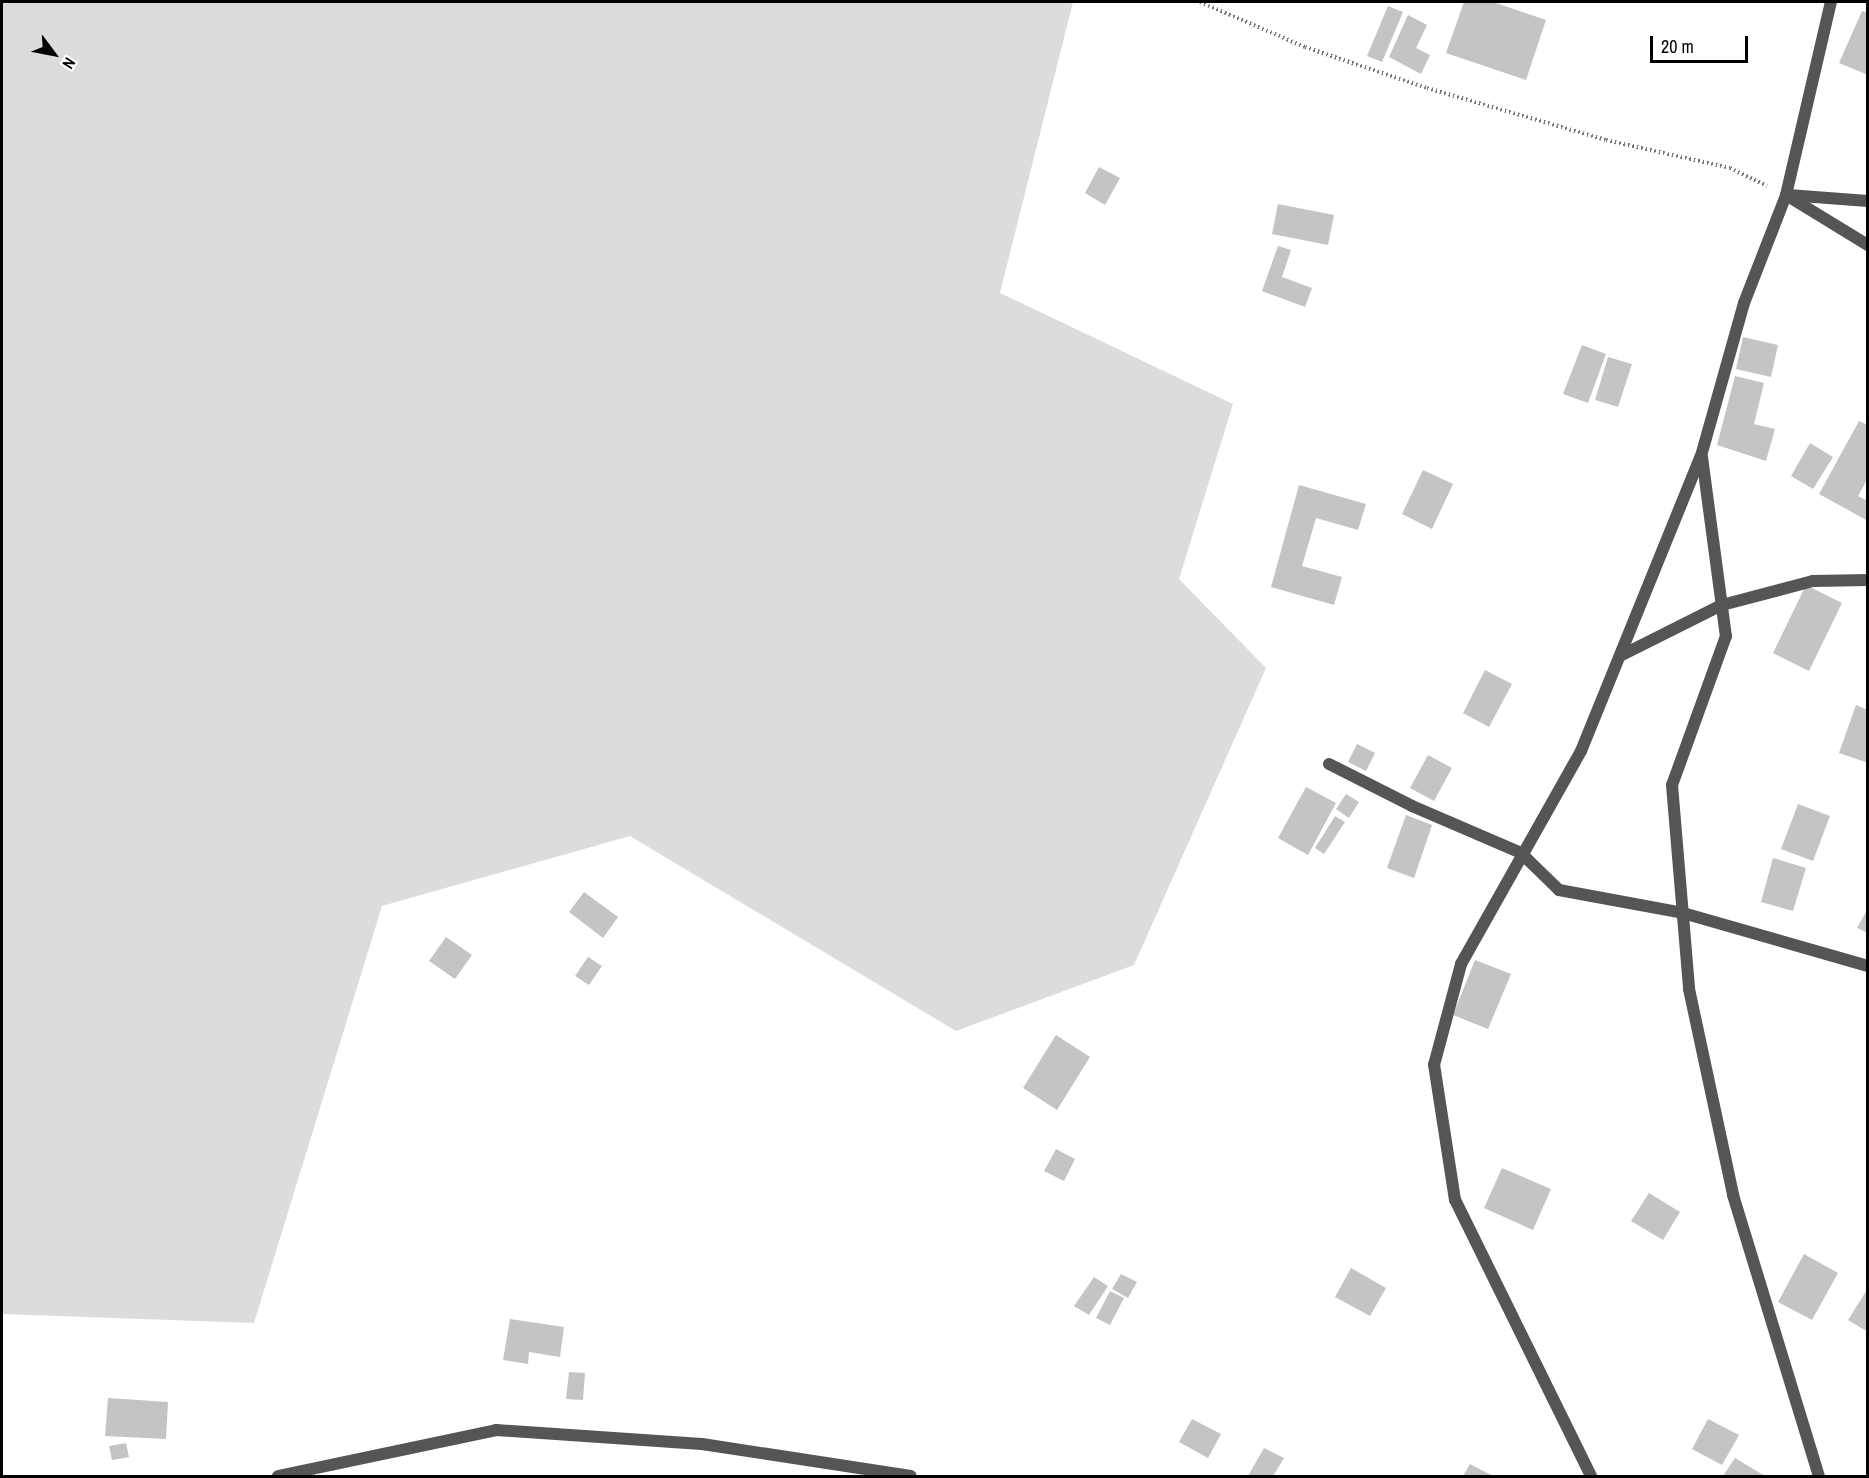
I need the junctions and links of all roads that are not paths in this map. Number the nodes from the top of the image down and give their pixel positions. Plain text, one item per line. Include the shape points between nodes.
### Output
1 (1831, 2) edge
2 (1786, 195) junction
3 (1868, 201) edge
4 (1868, 245) edge
5 (1701, 456) junction
6 (1868, 579) edge
7 (1722, 605) junction
8 (1620, 656) junction
9 (1329, 764) dead end
10 (1521, 853) junction
11 (1683, 913) junction
12 (1868, 966) edge
13 (278, 1476) edge
14 (911, 1476) edge
15 (1591, 1476) edge
16 (1819, 1476) edge

1 - 2 street
2 - 3 street
2 - 4 street
2 - 5 street via 1744,303
5 - 7 street
5 - 8 street
6 - 7 street via 1813,581
7 - 8 street
7 - 11 street via 1726,636 1672,784
8 - 10 street via 1581,751
9 - 10 street via 1412,806
10 - 11 street via 1559,890
10 - 15 street via 1461,964 1434,1065 1455,1200
11 - 12 street
11 - 16 street via 1689,989 1733,1195
13 - 14 street via 496,1430 702,1444

